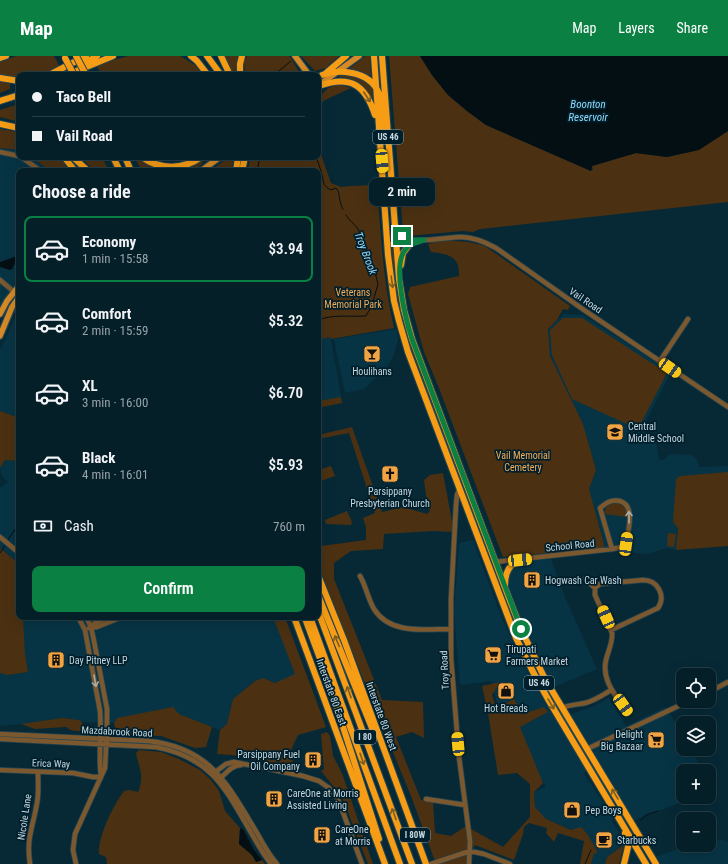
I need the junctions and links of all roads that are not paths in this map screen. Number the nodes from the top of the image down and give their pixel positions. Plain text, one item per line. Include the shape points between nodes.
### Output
1 (6, 56) edge
2 (76, 56) edge
3 (86, 56) edge
4 (97, 56) edge
5 (113, 56) edge
6 (191, 56) edge
7 (206, 56) edge
8 (221, 56) edge
9 (242, 56) edge
10 (295, 56) edge
11 (346, 56) edge
12 (360, 56) edge
13 (374, 56) edge
14 (382, 56) edge
15 (65, 57) edge
16 (0, 58) edge
17 (304, 68) junction
18 (54, 72) edge
19 (71, 72) edge
20 (72, 72) edge
21 (73, 72) edge
22 (84, 72) edge
23 (206, 72) edge
24 (219, 72) edge
25 (229, 72) edge
26 (240, 72) edge
27 (304, 72) edge
28 (307, 72) edge
29 (338, 72) junction
30 (321, 76) edge
31 (321, 77) edge
32 (0, 78) edge
33 (16, 81) edge
34 (321, 84) edge
35 (321, 85) edge
36 (376, 86) junction
37 (16, 95) edge
38 (0, 101) edge
39 (0, 124) edge
40 (379, 126) junction
41 (16, 127) edge
42 (0, 152) edge
43 (16, 156) edge
44 (24, 160) edge
45 (66, 160) edge
46 (76, 160) edge
47 (148, 160) edge
48 (195, 160) edge
49 (216, 160) edge
50 (36, 168) edge
51 (73, 168) edge
52 (85, 168) edge
53 (204, 168) edge
54 (393, 204) junction
55 (395, 220) junction
56 (424, 240) junction
57 (388, 244) junction
58 (410, 244) junction
59 (396, 245) junction
60 (0, 280) edge
61 (400, 285) junction
62 (16, 290) edge
63 (14, 292) junction
64 (16, 301) edge
65 (0, 314) edge
66 (688, 319) dead end
67 (0, 336) edge
68 (660, 361) junction
69 (728, 407) edge
70 (460, 488) junction
71 (472, 520) junction
72 (1, 538) edge
73 (612, 549) junction
74 (16, 551) edge
75 (520, 560) junction
76 (495, 562) junction
77 (360, 576) dead end
78 (585, 579) dead end
79 (321, 583) edge
80 (505, 587) junction
81 (595, 588) junction
82 (321, 602) edge
83 (321, 618) edge
84 (80, 620) edge
85 (88, 620) edge
86 (101, 620) edge
87 (114, 620) edge
88 (295, 620) edge
89 (306, 620) edge
90 (309, 620) edge
91 (91, 627) junction
92 (451, 629) junction
93 (85, 630) junction
94 (612, 630) junction
95 (728, 682) edge
96 (716, 688) edge
97 (611, 690) junction
98 (676, 707) edge
99 (562, 708) junction
100 (628, 713) dead end
101 (0, 734) edge
102 (0, 740) edge
103 (100, 741) junction
104 (107, 741) junction
105 (587, 749) junction
106 (245, 764) junction
107 (0, 770) edge
108 (38, 772) junction
109 (214, 772) junction
110 (101, 777) junction
111 (220, 779) junction
112 (426, 799) dead end
113 (465, 805) junction
114 (405, 806) junction
115 (623, 826) junction
116 (470, 851) junction
117 (385, 863) edge
118 (433, 863) edge
119 (30, 864) edge
120 (76, 864) edge
121 (271, 864) edge
122 (277, 864) edge
123 (362, 864) edge
124 (400, 864) edge
125 (412, 864) edge
126 (426, 864) edge
127 (470, 864) edge
128 (510, 864) edge
129 (624, 864) edge
130 (646, 864) edge
131 (656, 864) edge

1 - 16 highway
2 - 22 highway, bridge
3 - 18 highway
4 - 19 highway
5 - 21 highway
6 - 23 highway
7 - 24 highway
8 - 25 highway
9 - 26 highway
10 - 17 main road
11 - 30 highway
12 - 29 main road
13 - 36 highway, US 46
14 - 54 highway, US 46
15 - 20 highway, bridge
17 - 27 main road
17 - 28 main road
29 - 31 highway
29 - 34 main road
29 - 36 highway via 361,75
32 - 33 highway
35 -> 40 highway via 342,81 350,82 361,89 370,102
36 - 40 highway, US 46
36 - 54 highway via 381,100 387,172
37 - 38 highway
39 - 41 highway
40 - 57 highway, US 46
42 - 43 street
44 - 50 street
45 - 51 highway
46 - 52 highway
47 - 48 highway via 169,167
49 - 53 main road
54 - 55 highway, US 46
55 - 56 street, Vail Road via 402,236 409,240
55 - 59 highway, US 46
56 - 58 street, Vail Road
56 - 68 street, Vail Road via 460,237 486,242
57 - 59 street, Vail Road
57 -> 70 highway, US 46 via 394,301 402,333
58 - 59 street, Vail Road
58 - 61 highway via 402,255
59 - 61 highway, US 46
60 - 63 street
61 - 76 highway, US 46 via 412,339
62 - 63 main road
63 - 65 main road
64 - 67 main road
66 - 68 street
68 - 69 street, Vail Road
70 - 71 highway, US 46
70 - 92 street, Troy Road via 456,495
71 - 76 highway via 492,561
71 -> 115 highway, US 46 via 505,610 526,658
72 - 74 street
73 -> 73 street, School Road via 626,544 630,512 623,502 611,500 600,508
73 - 75 street, School Road
75 - 76 street, School Road
75 - 80 highway via 512,564 507,571
76 - 80 highway, US 46
77 - 92 street via 374,609 388,623 404,628
78 - 81 street
79 - 114 highway, Interstate 80 West / I 80W
80 - 99 highway, US 46 via 534,657
81 - 94 street via 595,595
81 - 94 street via 600,584 649,580 658,588 661,600 658,608
114 -> 82 highway
125 -> 83 highway, I 80
84 - 93 street
85 - 91 street
86 - 91 street
87 - 91 street
88 - 117 highway, Interstate 80 East
89 - 117 highway via 385,855
90 -> 124 highway, I 80
91 - 93 street
91 - 104 street via 107,709
92 - 113 street, Troy Road via 453,682
93 -> 103 street via 100,710
94 - 97 street via 605,670
95 - 96 street
97 - 99 street via 594,700
97 - 100 street
98 - 105 street
99 - 105 highway, US 46
101 - 103 street, Mazdabrook Road
102 - 103 street, Mazdabrook Road
103 - 104 street, Mazdabrook Road
103 - 110 street
104 - 109 street, Mazdabrook Road via 170,749
104 - 110 street via 105,768
131 -> 105 highway, US 46
106 - 109 street via 226,764
106 - 111 street via 230,768
106 - 123 street via 303,776 324,784 337,798
107 - 108 street, Erica Way
108 - 110 street, Erica Way
108 - 119 street, Nicole Lane via 37,804 29,841
109 - 111 street, Mazdabrook Road
110 - 120 street via 75,834 73,850
111 - 121 street
111 - 122 street via 234,793
112 - 113 street
113 - 116 street, Troy Road
114 - 126 highway, Interstate 80 West / I 80W
115 - 129 highway via 628,847
115 - 130 highway, US 46
116 - 118 street
116 - 127 street, Troy Road
116 - 128 street

